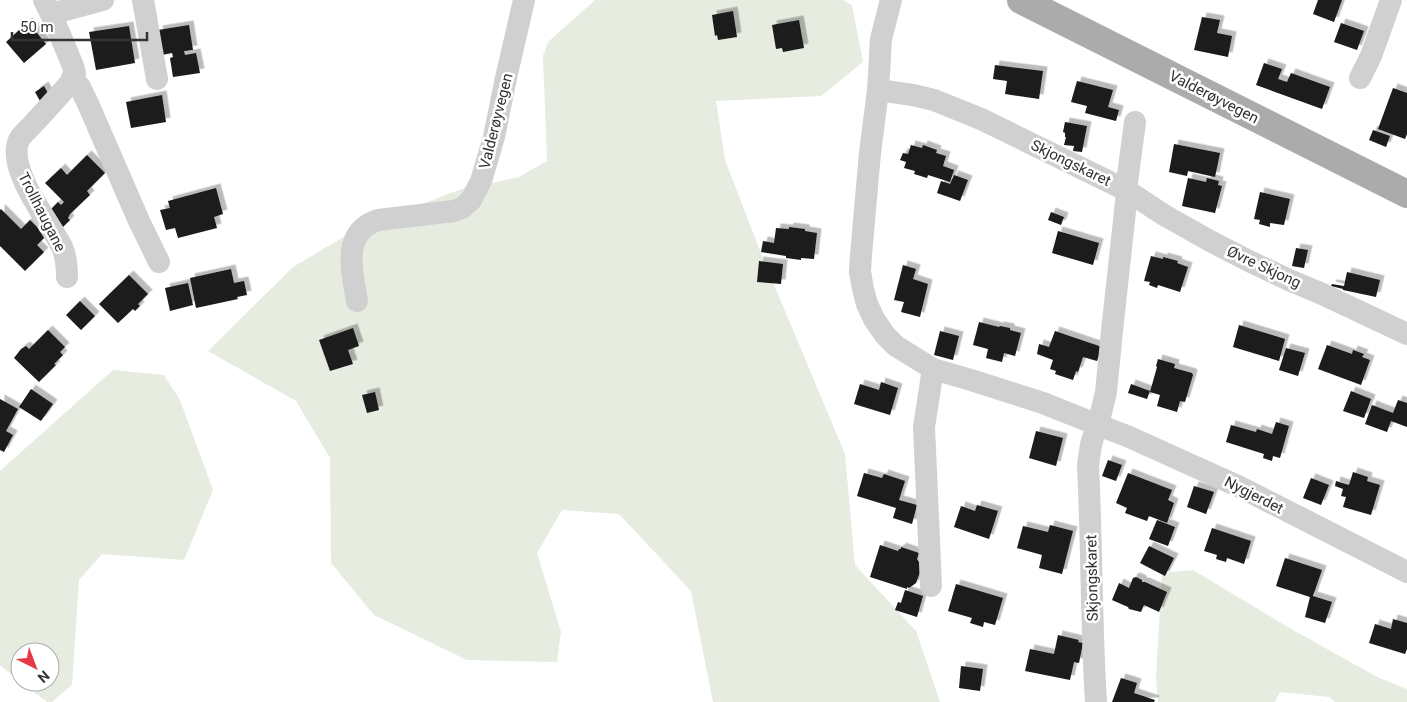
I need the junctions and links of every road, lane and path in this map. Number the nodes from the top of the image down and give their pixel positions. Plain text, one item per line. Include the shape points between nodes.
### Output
1 (103, 0) edge
2 (143, 0) edge
3 (524, 0) edge
4 (891, 0) edge
5 (1021, 0) edge
6 (1391, 0) edge
7 (48, 7) edge
8 (72, 78) junction
9 (1360, 78) dead end
10 (157, 79) dead end
11 (878, 90) junction
12 (1135, 122) dead end
13 (1126, 190) junction
14 (1407, 194) edge
15 (159, 262) dead end
16 (67, 276) dead end
17 (357, 301) dead end
18 (1407, 334) edge
19 (933, 369) junction
20 (1098, 425) junction
21 (1407, 572) edge
22 (931, 586) dead end
23 (1096, 702) edge

1 - 7 street
2 - 10 street
3 - 17 street, Valderøyvegen via 494,137 476,192 467,204 454,211 369,222 354,240 351,252
4 - 11 street via 881,39
5 - 14 main road, Valderøyvegen
6 - 9 street
7 - 8 street via 73,66 75,73
8 - 15 street via 89,106
8 - 16 street, Trollhaugane via 20,139 16,151 33,200 62,247
11 - 13 street, Skjongskaret via 913,95 955,108
11 - 19 street via 860,255 863,289 871,312 885,335 896,346
12 - 13 street
13 - 18 street, Øvre Skjong via 1228,250
13 - 20 street, Skjongskaret via 1106,392
19 - 20 street via 1043,403
19 - 22 street via 924,427
20 - 21 street, Nygjerdet via 1231,482
20 - 23 street, Skjongskaret via 1090,445 1088,466

